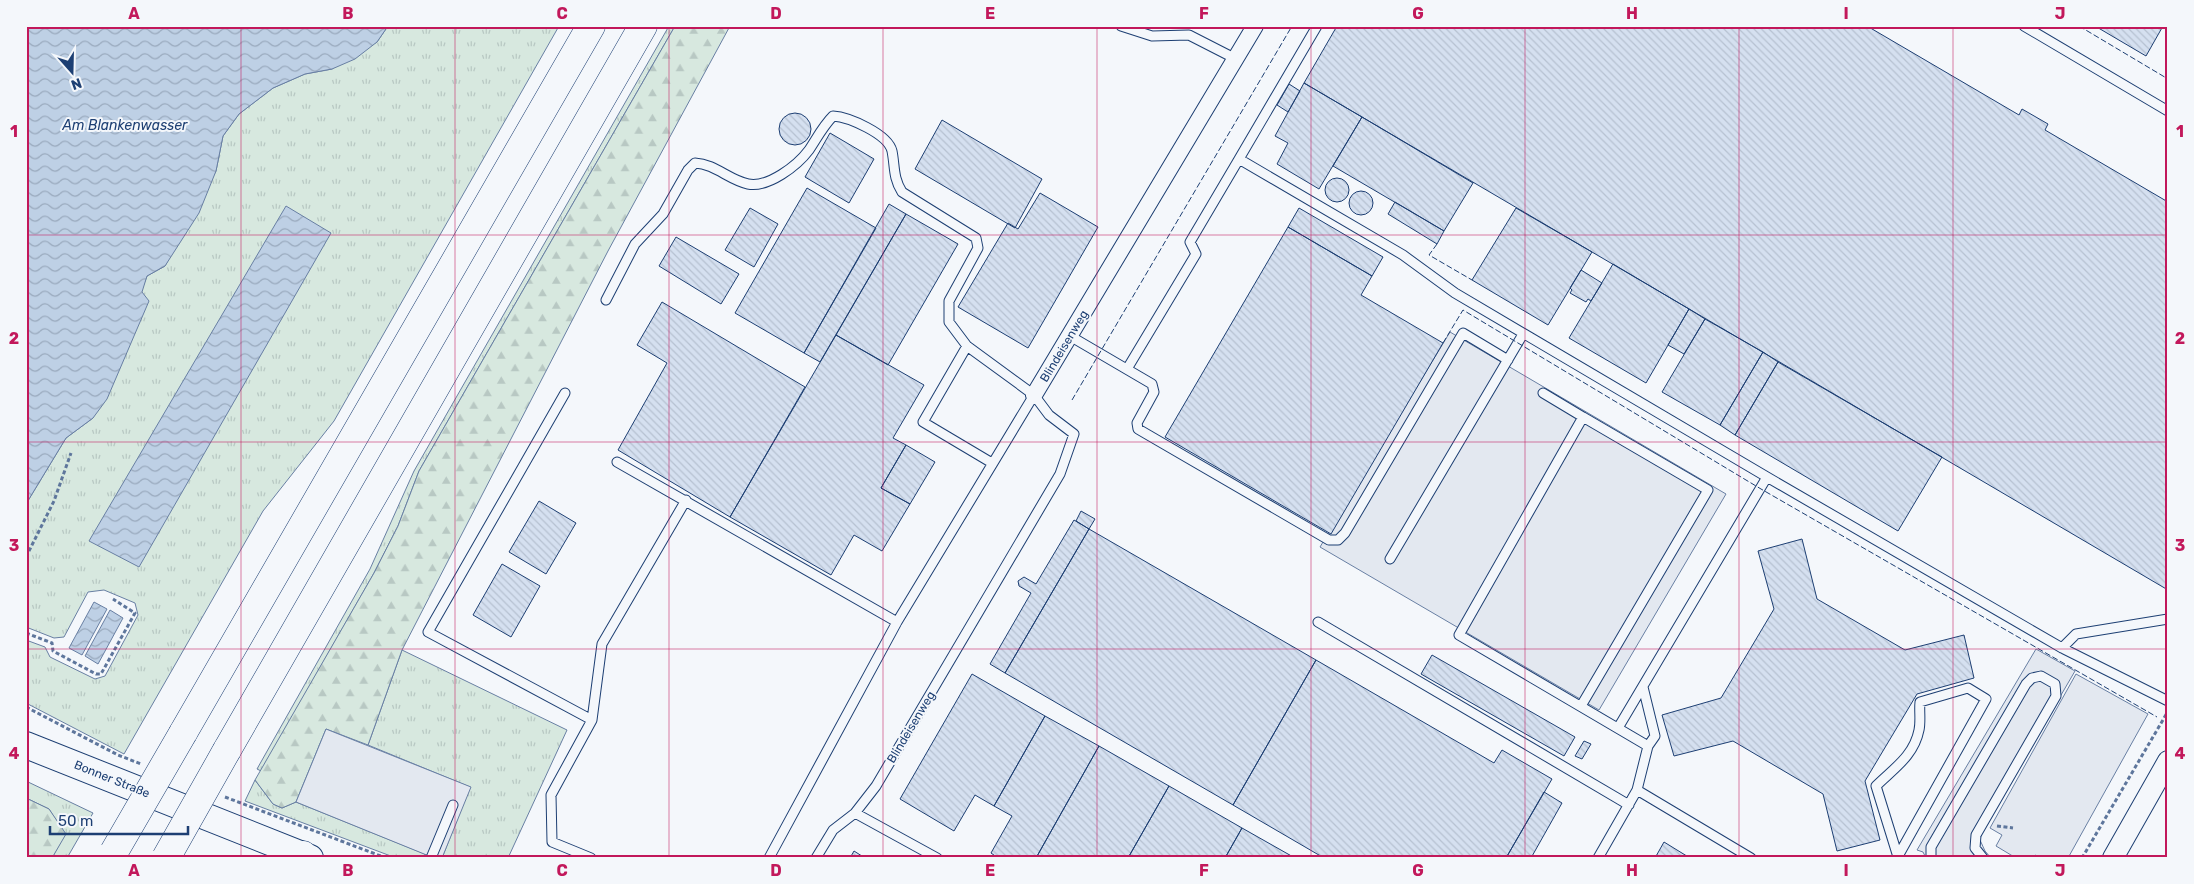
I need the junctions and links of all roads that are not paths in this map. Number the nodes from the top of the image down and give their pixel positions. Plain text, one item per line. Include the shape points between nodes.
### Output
1 (590, 26) edge
2 (644, 26) edge
3 (1121, 26) edge
4 (1255, 26) edge
5 (1317, 26) edge
6 (2024, 26) edge
7 (1236, 59) junction
8 (2168, 111) edge
9 (1239, 159) junction
10 (606, 300) dead end
11 (1523, 334) junction
12 (1070, 336) junction
13 (967, 346) junction
14 (1508, 360) junction
15 (1127, 369) junction
16 (565, 393) dead end
17 (1543, 393) dead end
18 (1034, 395) junction
19 (1583, 417) junction
20 (617, 462) dead end
21 (992, 463) junction
22 (1767, 477) junction
23 (686, 500) junction
24 (1390, 559) dead end
25 (2168, 619) edge
26 (896, 622) junction
27 (1318, 622) dead end
28 (2062, 648) junction
29 (1643, 687) junction
30 (2168, 701) edge
31 (1581, 706) junction
32 (592, 720) junction
33 (1618, 728) junction
34 (26, 745) edge
35 (1648, 746) junction
36 (2166, 767) edge
37 (1638, 790) junction
38 (452, 804) dead end
39 (1629, 805) junction
40 (855, 813) junction
41 (112, 855) edge
42 (306, 857) edge
43 (1898, 857) edge
44 (166, 858) edge
45 (431, 858) edge
46 (591, 858) edge
47 (769, 858) edge
48 (816, 858) edge
49 (937, 858) edge
50 (1598, 858) edge
51 (1752, 858) edge
52 (1931, 858) edge
53 (1983, 858) edge
54 (2112, 858) edge

1 - 41 highway, bridge
2 - 44 highway, bridge
3 - 7 lane via 1152,36 1189,35
4 - 7 street, Blindeisenweg
5 - 9 lane
6 - 8 lane
7 - 12 street, Blindeisenweg
9 - 11 lane via 1403,254 1455,293
9 - 15 lane via 1190,242 1196,254
10 - 13 lane via 635,244 663,214 694,163 705,164 746,184 772,182 808,152 833,116 845,117 886,138 891,149 895,182 902,192 976,238 978,248 949,301 949,322
11 - 14 lane
11 - 22 lane
12 - 15 lane
12 - 18 street, Blindeisenweg
13 - 18 lane
13 - 21 lane via 922,422
14 - 15 lane via 1463,334 1338,540 1329,540 1138,429 1136,423 1154,392 1152,384
14 - 24 lane
16 - 32 lane via 428,632
17 - 19 lane
18 - 21 lane
18 - 40 lane, Blindeisenweg via 1049,415 1074,434 1060,474 876,786
19 - 31 lane via 1459,635
19 - 31 lane via 1708,490
20 - 23 lane
21 - 26 lane
22 - 28 lane
22 - 29 lane
23 - 26 lane
23 - 32 lane via 602,644
25 - 28 lane via 2076,634
26 - 47 lane
27 - 39 lane
28 - 30 lane
29 - 33 lane
29 - 35 lane via 1655,736
31 - 33 lane
32 - 46 lane via 551,795 552,842
33 - 35 lane
34 - 42 main road, Bonner Straße
35 - 37 lane
36 - 54 street
37 - 39 lane
37 - 51 lane
38 - 45 lane
39 - 50 lane
40 - 48 lane, Blindeisenweg via 833,830
40 - 49 lane
43 - 43 lane via 1986,699 1968,688 1920,702 1920,728 1916,741 1906,759 1876,786
52 - 53 lane via 1931,847 2026,684 2041,676 2055,684 2056,696 1976,835 1975,848

